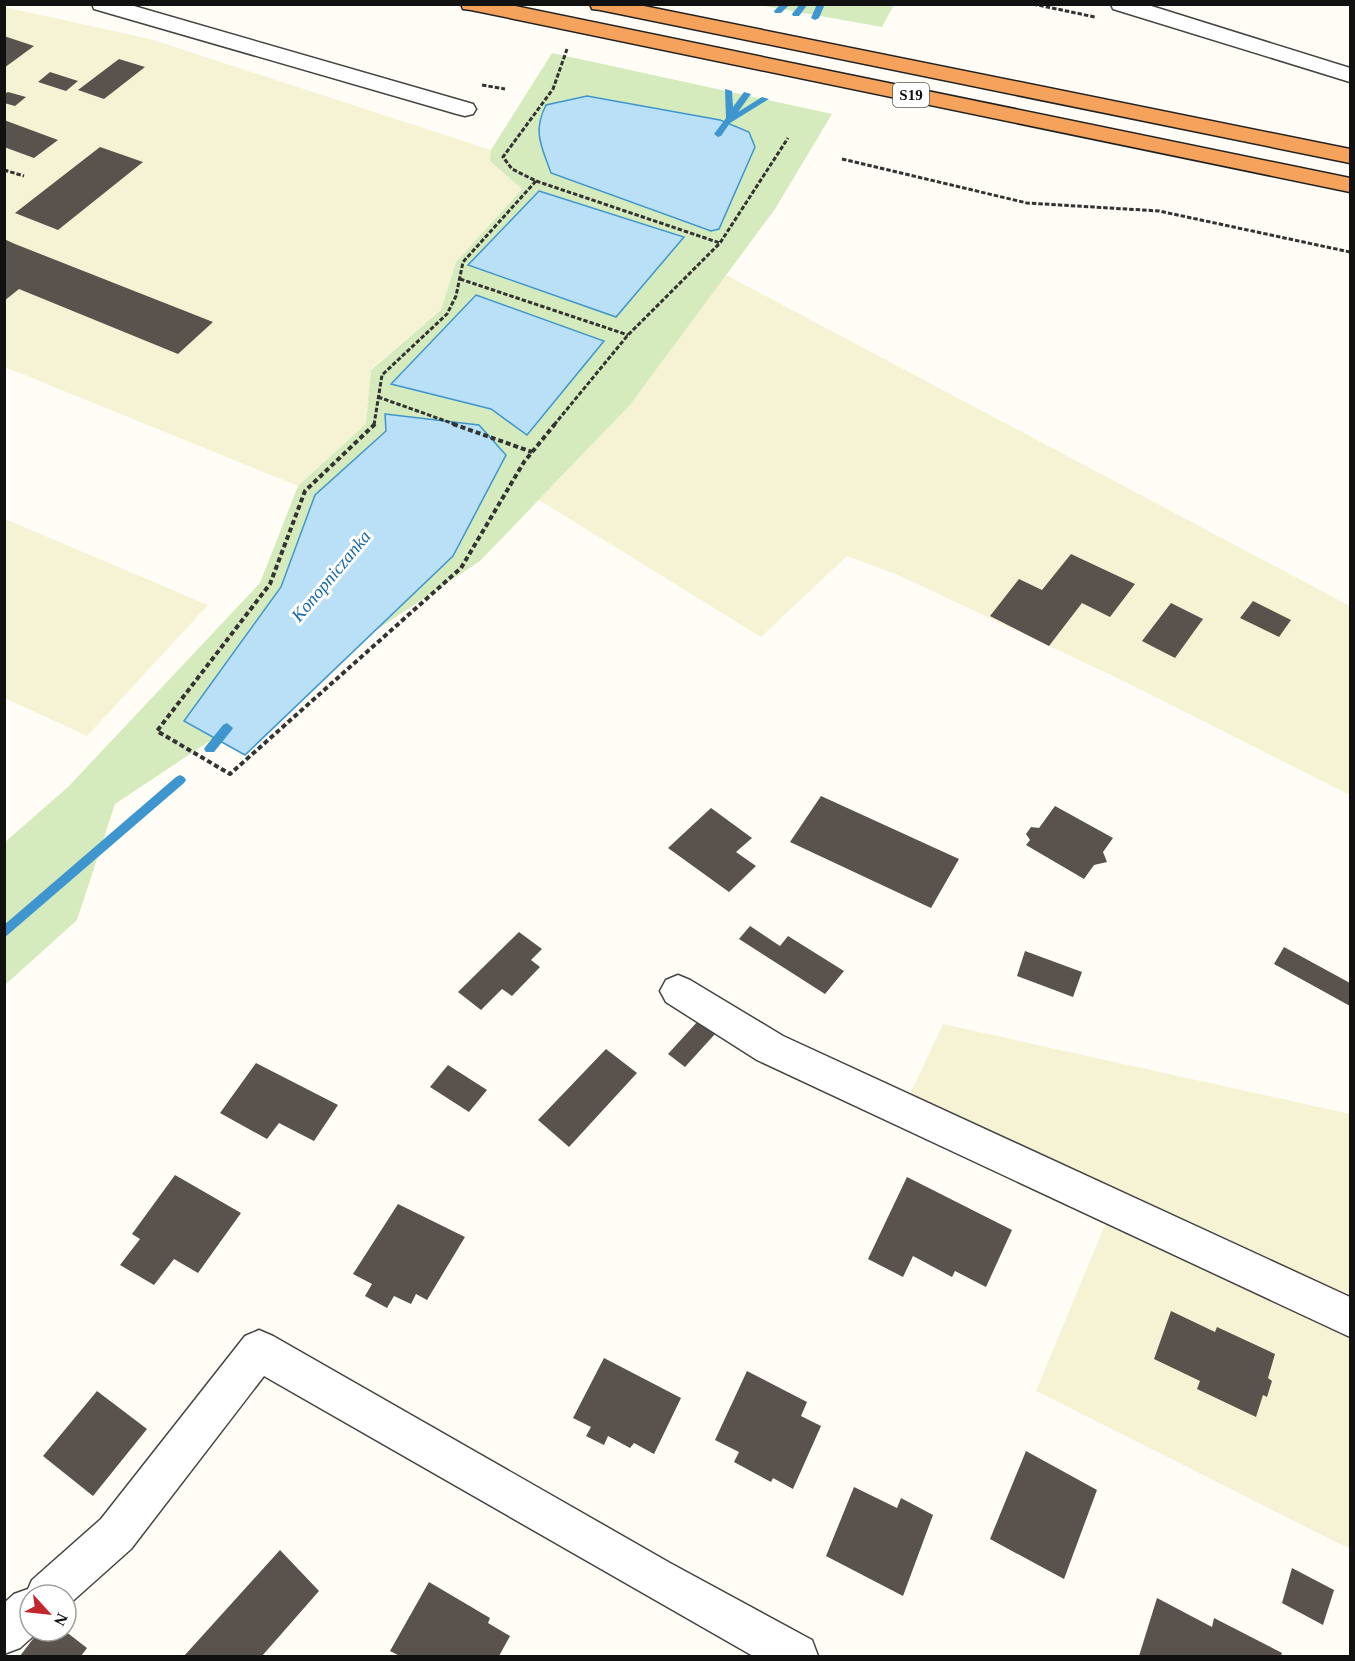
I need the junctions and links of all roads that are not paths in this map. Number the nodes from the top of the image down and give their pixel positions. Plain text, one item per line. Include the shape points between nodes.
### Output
1 (102, 4) edge
2 (471, 4) edge
3 (600, 4) edge
4 (1121, 4) edge
5 (1350, 75) edge
6 (465, 109) dead end
7 (1350, 156) edge
8 (1350, 185) edge
9 (678, 992) dead end
10 (1350, 1317) edge
11 (61, 1583) edge
12 (18, 1620) edge
13 (4, 1632) edge
14 (796, 1656) edge

1 - 6 street
2 - 8 highway, S19
3 - 7 highway, S19
4 - 5 street
9 - 10 street via 770,1048
11 - 14 street via 116,1534 259,1350
12 - 13 street

